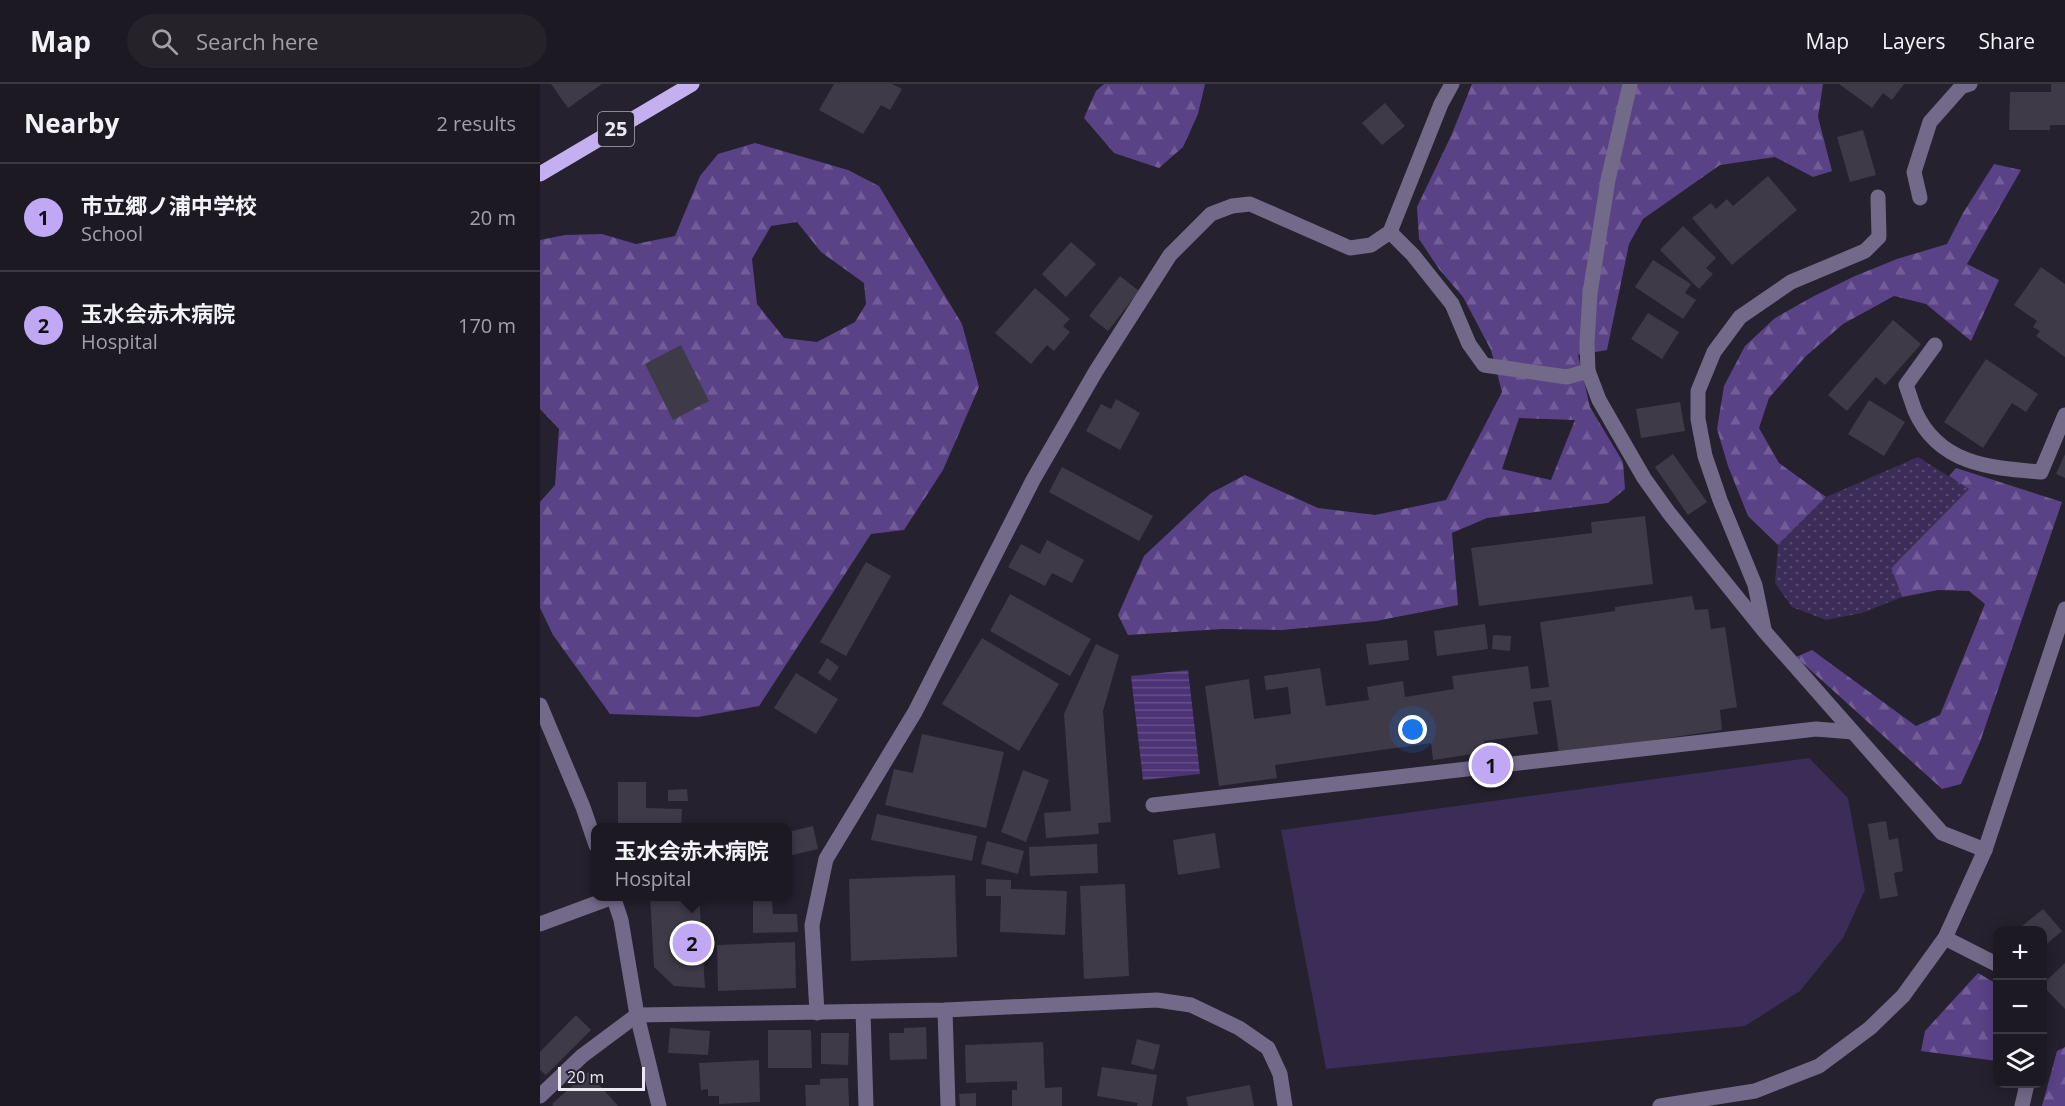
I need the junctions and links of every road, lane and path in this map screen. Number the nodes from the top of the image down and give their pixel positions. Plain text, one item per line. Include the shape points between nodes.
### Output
1 (692, 84) edge
2 (1452, 84) edge
3 (1630, 84) edge
4 (1970, 84) edge
5 (540, 174) edge
6 (1878, 197) dead end
7 (1920, 198) dead end
8 (1390, 232) junction
9 (1935, 345) dead end
10 (1588, 371) junction
11 (2065, 414) edge
12 (2065, 609) edge
13 (1765, 632) junction
14 (540, 705) edge
15 (1853, 732) junction
16 (1153, 805) dead end
17 (591, 829) edge
18 (1985, 850) junction
19 (602, 901) edge
20 (614, 901) edge
21 (540, 924) edge
22 (1945, 938) junction
23 (1993, 962) edge
24 (945, 1010) junction
25 (863, 1012) junction
26 (817, 1013) junction
27 (636, 1015) junction
28 (2025, 1088) edge
29 (540, 1096) edge
30 (658, 1106) edge
31 (866, 1106) edge
32 (948, 1106) edge
33 (1285, 1106) edge
34 (1660, 1106) edge
35 (2022, 1106) edge

1 - 5 main road, 25
2 - 8 street
3 - 10 street via 1608,180 1590,293
4 - 7 street via 1961,87 1930,122 1914,172
6 - 13 street via 1879,237 1865,251 1791,282 1740,317 1713,352 1698,391 1705,456 1755,585
8 - 10 street via 1452,304 1469,344 1484,364 1567,377
8 - 26 street via 1371,245 1350,248 1250,204 1211,213 1170,255 1039,470 915,712 826,860 812,925
9 - 11 street via 1906,385 1929,433 1950,453 1994,468 2041,472
10 - 13 street via 1599,400 1644,478
12 - 18 street
13 - 15 street
14 - 17 street
15 - 16 street via 1816,729
15 - 18 street via 1942,833
18 - 22 street
19 - 21 street
20 - 27 street
22 - 23 street
22 - 34 street via 1903,996 1870,1028 1818,1066 1755,1091
24 - 25 street
24 - 32 street
24 - 33 street via 1157,1000 1191,1005 1239,1028 1268,1048 1280,1074
25 - 26 street
25 - 31 street
26 - 27 street
27 - 29 street via 582,1056
27 - 30 street
28 - 35 street

